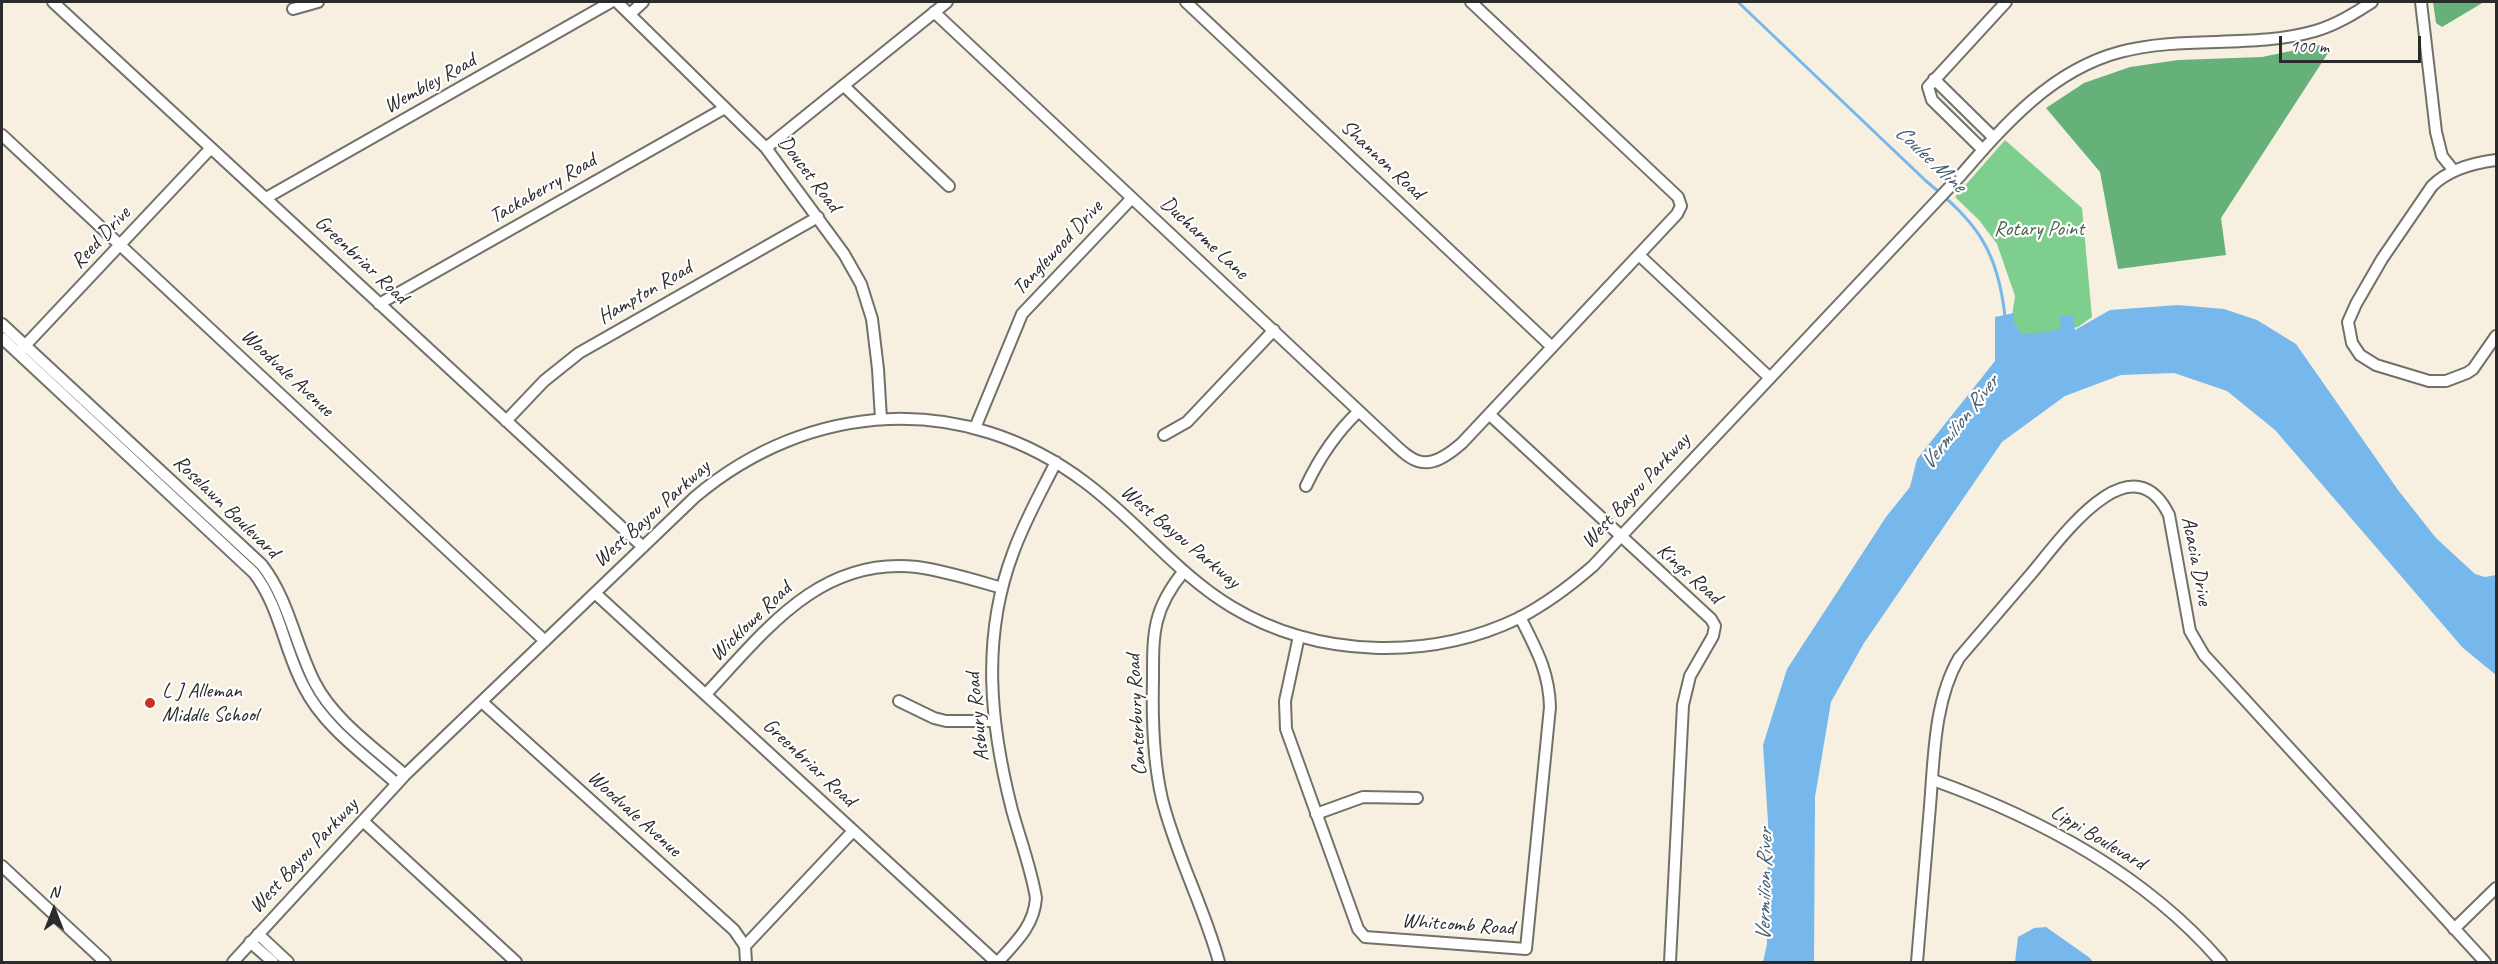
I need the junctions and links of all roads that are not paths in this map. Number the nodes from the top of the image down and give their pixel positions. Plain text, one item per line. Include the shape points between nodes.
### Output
1 (53, 2) edge
2 (318, 2) edge
3 (611, 2) edge
4 (616, 2) edge
5 (643, 2) edge
6 (947, 2) edge
7 (1186, 2) edge
8 (1471, 2) edge
9 (2006, 2) edge
10 (2372, 2) edge
11 (2421, 2) edge
12 (293, 9) dead end
13 (934, 12) junction
14 (630, 14) junction
15 (1934, 79) junction
16 (844, 86) junction
17 (725, 108) junction
18 (2, 135) edge
19 (1994, 137) junction
20 (211, 148) junction
21 (766, 148) junction
22 (1983, 150) junction
23 (2496, 160) edge
24 (2454, 171) junction
25 (949, 186) dead end
26 (266, 198) junction
27 (1132, 198) junction
28 (818, 217) junction
29 (121, 245) junction
30 (1639, 255) junction
31 (379, 304) junction
32 (2, 324) edge
33 (1274, 330) junction
34 (2496, 336) edge
35 (2, 338) edge
36 (1552, 347) junction
37 (21, 350) junction
38 (1770, 378) junction
39 (1359, 411) junction
40 (1490, 414) junction
41 (881, 419) junction
42 (506, 421) junction
43 (975, 428) junction
44 (1164, 435) dead end
45 (1056, 462) junction
46 (1306, 486) dead end
47 (1621, 537) junction
48 (643, 547) junction
49 (248, 559) junction
50 (1184, 571) junction
51 (1002, 588) junction
52 (595, 593) junction
53 (1520, 617) junction
54 (295, 633) junction
55 (1299, 636) junction
56 (284, 637) junction
57 (545, 641) junction
58 (706, 694) junction
59 (899, 701) dead end
60 (482, 702) junction
61 (329, 704) junction
62 (320, 712) junction
63 (994, 721) junction
64 (405, 775) junction
65 (1932, 780) junction
66 (397, 784) junction
67 (1417, 798) dead end
68 (1316, 814) junction
69 (363, 821) junction
70 (853, 831) junction
71 (2, 866) edge
72 (2496, 888) edge
73 (2454, 929) junction
74 (254, 938) junction
75 (745, 946) junction
76 (105, 963) edge
77 (232, 963) edge
78 (273, 963) edge
79 (288, 963) edge
80 (516, 963) edge
81 (746, 963) edge
82 (997, 963) edge
83 (1219, 963) edge
84 (1670, 963) edge
85 (1917, 963) edge
86 (2221, 963) edge
87 (2485, 963) edge

1 - 20 street, Greenbriar Road
2 - 12 street
3 - 26 street, Wembley Road
4 - 14 street, Doucet Road
5 - 14 street
6 - 13 street
7 - 36 street, Shannon Road
8 - 30 street via 1678,197 1681,206 1677,214
9 - 15 street
10 - 19 street, West Bayou Parkway via 2323,28 2290,36 2170,43 2120,52 2087,64 2035,96
11 - 24 street via 2436,132 2442,156
13 - 16 street
13 - 27 street, Ducharme Lane
14 - 17 street, Doucet Road
15 - 19 street
15 - 22 street via 1928,91 1932,99
16 - 21 street
16 - 25 street
17 - 21 street, Doucet Road
17 - 31 street, Tackaberry Road
18 - 29 street, Woodvale Avenue
19 - 22 street, West Bayou Parkway
20 - 26 street, Greenbriar Road
20 - 29 street, Reed Drive
21 - 28 street, Doucet Road
22 - 38 street, West Bayou Parkway
23 - 24 street
24 - 34 street via 2432,186 2382,259 2350,317 2349,335 2356,350 2376,365 2437,381 2467,373
26 - 31 street, Greenbriar Road
27 - 33 street, Ducharme Lane
27 - 43 street, Tanglewood Drive via 1022,315
28 - 41 street, Doucet Road via 844,254 867,300 875,333
28 - 42 street, Hampton Road via 579,353 551,374
29 - 37 street, Reed Drive
29 - 57 street, Woodvale Avenue
30 - 36 street
30 - 38 street
31 - 42 street, Greenbriar Road
32 - 37 street, Roselawn Boulevard
33 - 39 street, Ducharme Lane
33 - 44 street via 1187,422
35 - 37 street, Roselawn Boulevard
36 - 40 street
37 - 49 street, Roselawn Boulevard
38 - 47 street, West Bayou Parkway
39 - 40 street, Ducharme Lane via 1406,454 1427,463 1455,449
39 - 46 street via 1319,458
40 - 47 street, Kings Road
41 - 43 street, West Bayou Parkway via 933,420
41 - 48 street, West Bayou Parkway via 806,432 760,452 714,481
42 - 48 street, Greenbriar Road
43 - 45 street, West Bayou Parkway
45 - 50 street, West Bayou Parkway via 1089,485
45 - 51 street, Asbury Road via 1022,531
47 - 53 street, West Bayou Parkway via 1573,583
47 - 84 street, Kings Road via 1715,626 1694,667 1683,705
48 - 52 street, West Bayou Parkway
49 - 54 street, Roselawn Boulevard via 277,587
49 - 56 street, Roselawn Boulevard via 267,592
50 - 55 street, West Bayou Parkway via 1232,607
50 - 83 street, Canterbury Road via 1162,602 1154,629 1154,746 1169,824
51 - 58 street, Wicklowe Road via 915,567 877,568 848,575 812,590 782,613
51 - 63 street, Asbury Road via 992,655
52 - 57 street, West Bayou Parkway
52 - 58 street, Greenbriar Road
53 - 55 street, West Bayou Parkway via 1459,639 1414,646 1350,646
53 - 68 street, Whitcomb Road via 1542,661 1550,698 1526,950 1365,937 1358,929
54 - 56 street
54 - 61 street, Roselawn Boulevard via 315,682
55 - 68 street, Whitcomb Road via 1285,715 1290,742
56 - 62 street, Roselawn Boulevard via 304,688
57 - 60 street, West Bayou Parkway
58 - 70 street, Greenbriar Road
59 - 63 street via 940,720
60 - 64 street, West Bayou Parkway
60 - 75 street, Woodvale Avenue via 735,930
61 - 62 street
61 - 64 street, Roselawn Boulevard
62 - 66 street, Roselawn Boulevard
63 - 82 street, Asbury Road via 1012,810 1036,898 1029,926
64 - 66 street, West Bayou Parkway
65 - 73 street, Acacia Drive via 1946,687 1959,658 2085,510 2123,488 2144,490 2159,499 2169,515 2188,623 2196,645
65 - 85 street, Acacia Drive
65 - 86 street, Lippi Boulevard via 2000,806 2090,853 2163,904
66 - 69 street, West Bayou Parkway
67 - 68 street via 1363,797
69 - 74 street, West Bayou Parkway
69 - 80 street
70 - 75 street
70 - 82 street, Greenbriar Road
71 - 76 street
72 - 73 street
73 - 87 street, Acacia Drive
74 - 77 street, West Bayou Parkway
74 - 78 street
74 - 79 street
75 - 81 street

